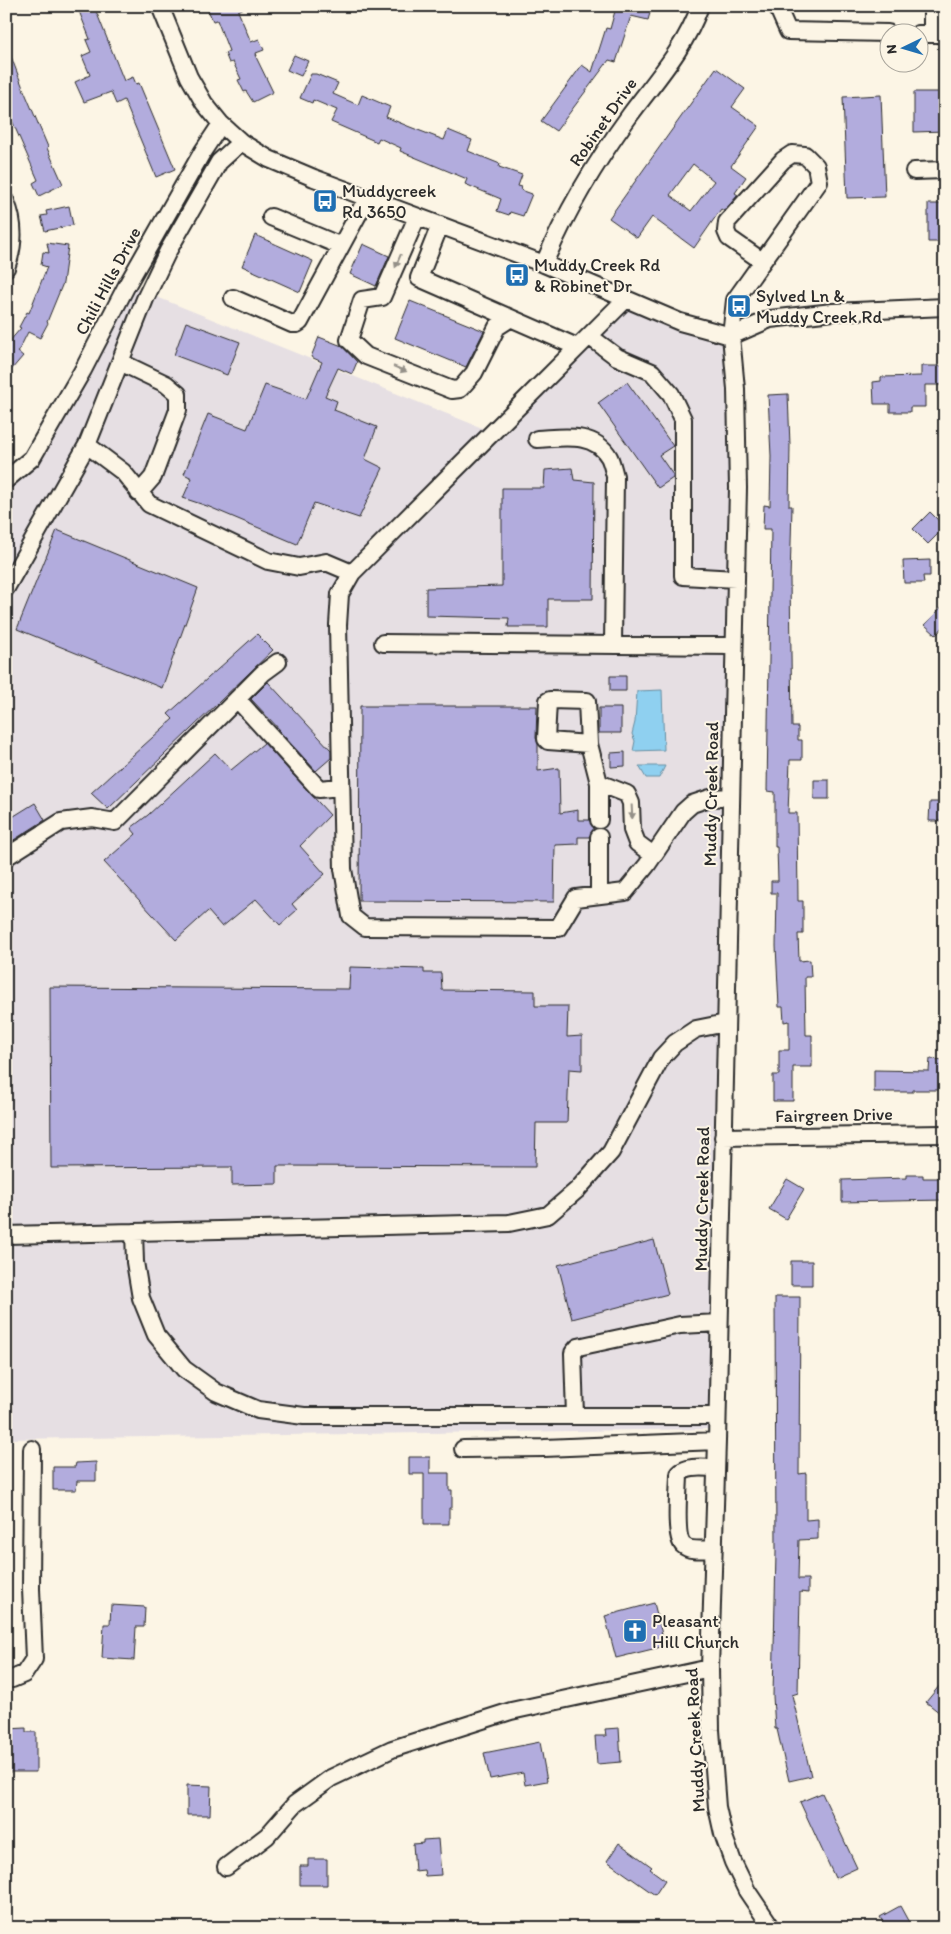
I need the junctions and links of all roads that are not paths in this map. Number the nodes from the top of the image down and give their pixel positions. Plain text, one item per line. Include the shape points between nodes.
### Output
1 (160, 6) edge
2 (700, 6) edge
3 (777, 6) edge
4 (932, 6) edge
5 (878, 33) edge
6 (932, 34) edge
7 (221, 124) junction
8 (241, 142) junction
9 (945, 170) edge
10 (914, 171) dead end
11 (367, 198) junction
12 (6, 202) edge
13 (271, 217) dead end
14 (417, 217) junction
15 (440, 225) junction
16 (341, 246) junction
17 (762, 261) junction
18 (544, 264) junction
19 (6, 268) edge
20 (233, 298) dead end
21 (626, 299) junction
22 (945, 307) edge
23 (511, 318) junction
24 (731, 336) junction
25 (583, 341) junction
26 (120, 362) junction
27 (537, 439) dead end
28 (87, 445) junction
29 (6, 480) edge
30 (139, 493) junction
31 (352, 573) junction
32 (736, 578) junction
33 (6, 588) edge
34 (383, 643) dead end
35 (613, 645) junction
36 (734, 646) junction
37 (278, 662) dead end
38 (237, 699) junction
39 (589, 744) dead end
40 (599, 783) junction
41 (341, 787) junction
42 (731, 797) junction
43 (599, 820) dead end
44 (599, 837) dead end
45 (654, 855) junction
46 (6, 857) edge
47 (599, 895) junction
48 (726, 1023) junction
49 (945, 1134) edge
50 (723, 1137) junction
51 (134, 1232) junction
52 (6, 1235) edge
53 (719, 1323) junction
54 (575, 1416) junction
55 (717, 1416) junction
56 (717, 1441) junction
57 (32, 1449) dead end
58 (462, 1449) dead end
59 (716, 1468) junction
60 (714, 1549) junction
61 (710, 1668) junction
62 (6, 1680) edge
63 (226, 1867) dead end
64 (772, 1928) edge

1 - 7 street via 189,77
2 - 18 street, Robinet Drive via 684,41 580,190
3 - 5 street via 788,31
4 - 6 street
7 - 8 street
7 - 29 street, Chili Hills Drive via 127,285 32,458
8 - 11 street via 269,159
8 - 26 street via 219,162 168,251
9 - 10 street
11 - 14 street
11 - 16 street
12 - 19 street via 13,237
13 - 16 street
14 - 15 street
14 -> 23 street via 382,298 362,300 348,340 366,356 452,390 460,389 474,373 497,327
15 - 18 street
15 - 23 street via 419,278
16 - 20 street via 297,324
17 - 17 street, Muddy Creek Road via 819,182 816,166 806,155 792,154 783,160 727,222 729,238
17 - 24 street, Muddy Creek Road via 735,300
18 - 21 street
21 - 24 street via 680,322
21 - 25 street
22 - 24 street via 833,312 770,319
23 - 25 street
24 - 32 street, Muddy Creek Road via 738,478
25 - 31 street
25 - 32 street via 652,372 671,394 684,418 683,576
26 - 28 street
26 - 30 street via 166,384 178,394 178,410 154,477
27 - 35 street via 578,436 598,446 608,456 615,476
28 - 30 street via 123,472
28 - 33 street
30 - 31 street via 149,504 268,561 299,567 326,562
31 - 41 street via 340,594 338,625
32 - 36 street, Muddy Creek Road
34 - 35 street
35 - 36 street
36 - 42 street, Muddy Creek Road
37 - 38 street
38 - 41 street via 319,789
38 - 46 street via 115,822 92,818 61,822
39 - 40 street
40 - 43 street
40 -> 45 street via 627,794 637,843
41 - 47 street via 343,869 351,916 365,927 558,928 576,898
42 - 45 street via 710,798 692,804
42 - 48 street, Muddy Creek Road
44 - 47 street
45 - 47 street via 625,892
48 - 50 street, Muddy Creek Road
48 - 51 street via 696,1029 675,1042 661,1058 611,1152 577,1190 548,1215 509,1223
49 - 50 street, Fairgreen Drive
50 - 53 street, Muddy Creek Road
51 - 52 street
51 - 54 street via 141,1298 156,1335 184,1369 216,1392 258,1410 304,1416
53 - 54 street via 680,1325 578,1347 573,1352
53 - 55 street, Muddy Creek Road
54 - 55 street
55 - 56 street, Muddy Creek Road
56 - 58 street
56 - 59 street, Muddy Creek Road
57 - 62 street via 34,1659 24,1674
59 - 60 street, Muddy Creek Road
59 - 60 street via 692,1468 679,1474 679,1536 683,1545 691,1549
60 - 61 street, Muddy Creek Road
61 - 63 street via 511,1712 392,1749 331,1778 295,1804 267,1836
61 - 64 street, Muddy Creek Road via 717,1807 723,1834 747,1891

